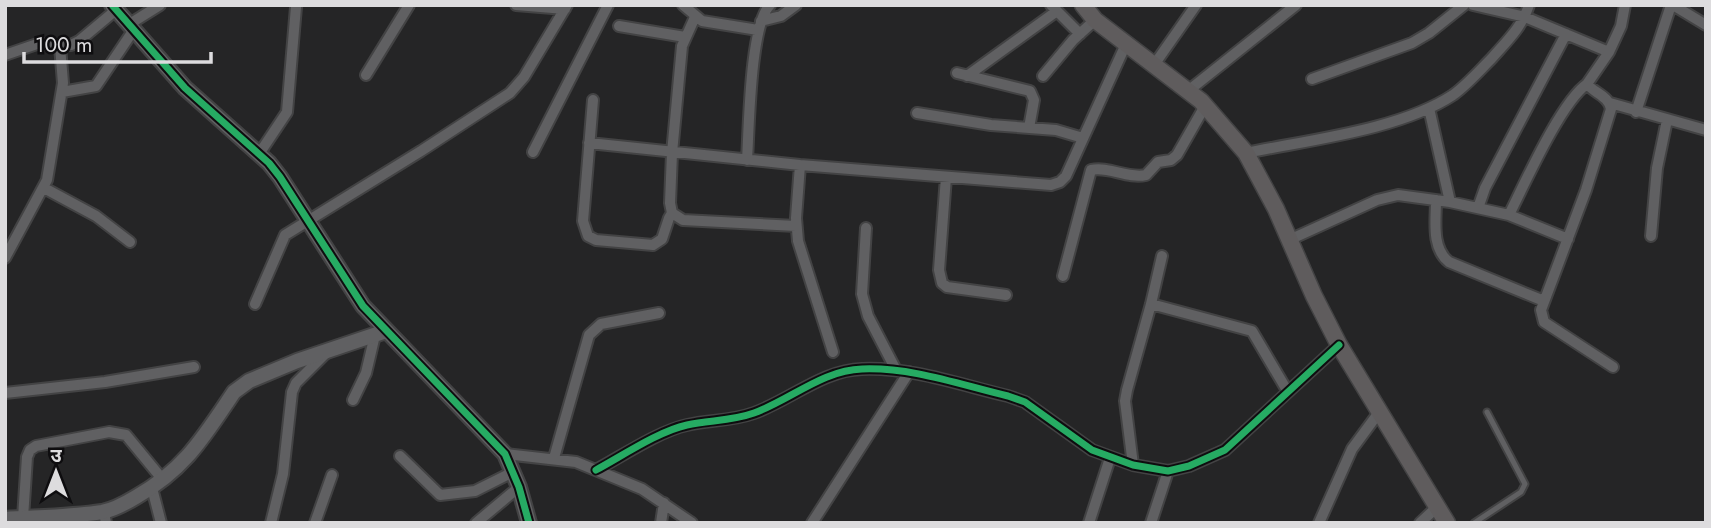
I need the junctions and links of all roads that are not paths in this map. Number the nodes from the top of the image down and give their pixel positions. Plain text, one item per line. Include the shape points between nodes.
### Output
1 (160, 5) edge
2 (408, 5) edge
3 (516, 5) edge
4 (608, 5) edge
5 (683, 5) edge
6 (770, 5) edge
7 (796, 5) edge
8 (1083, 5) edge
9 (1196, 5) edge
10 (1296, 5) edge
11 (1464, 5) edge
12 (1473, 5) edge
13 (1529, 5) edge
14 (1672, 5) edge
15 (1622, 6) edge
16 (566, 7) edge
17 (114, 8) edge
18 (296, 8) dead end
19 (1054, 8) edge
20 (695, 17) junction
21 (1525, 17) junction
22 (1095, 20) junction
23 (760, 25) junction
24 (1706, 25) edge
25 (619, 26) dead end
26 (131, 28) junction
27 (1080, 34) junction
28 (1566, 34) junction
29 (685, 37) junction
30 (1126, 44) junction
31 (60, 46) junction
32 (1609, 52) junction
33 (5, 55) edge
34 (1154, 65) junction
35 (366, 75) dead end
36 (1043, 76) dead end
37 (1312, 79) dead end
38 (1587, 84) junction
39 (1188, 91) junction
40 (62, 92) junction
41 (593, 100) dead end
42 (1610, 103) junction
43 (1205, 106) junction
44 (1429, 108) junction
45 (1636, 112) junction
46 (917, 113) dead end
47 (1667, 120) junction
48 (1029, 128) junction
49 (1706, 130) edge
50 (1083, 138) junction
51 (589, 143) junction
52 (533, 152) dead end
53 (671, 153) junction
54 (1246, 153) junction
55 (259, 154) junction
56 (747, 160) junction
57 (800, 165) junction
58 (946, 177) junction
59 (44, 188) junction
60 (1436, 200) junction
61 (1450, 202) junction
62 (1478, 208) junction
63 (673, 213) junction
64 (1509, 215) junction
65 (306, 219) junction
66 (796, 226) junction
67 (866, 228) dead end
68 (1651, 236) dead end
69 (1568, 239) junction
70 (1289, 240) junction
71 (130, 242) dead end
72 (1162, 256) dead end
73 (5, 258) edge
74 (1063, 276) dead end
75 (1006, 295) dead end
76 (1544, 301) junction
77 (255, 304) dead end
78 (1151, 304) junction
79 (659, 313) dead end
80 (380, 333) junction
81 (1339, 345) junction
82 (327, 352) junction
83 (832, 352) dead end
84 (194, 367) dead end
85 (1613, 367) dead end
86 (896, 370) junction
87 (909, 372) junction
88 (1288, 392) junction
89 (5, 393) edge
90 (352, 400) dead end
91 (1380, 411) junction
92 (1487, 412) dead end
93 (505, 454) junction
94 (400, 456) dead end
95 (554, 458) junction
96 (1110, 458) junction
97 (1133, 465) junction
98 (596, 470) junction
99 (1168, 471) junction
100 (513, 472) junction
101 (332, 475) dead end
102 (158, 484) junction
103 (519, 487) junction
104 (664, 503) junction
105 (1437, 507) junction
106 (105, 517) edge
107 (23, 518) junction
108 (5, 519) edge
109 (55, 519) edge
110 (161, 523) edge
111 (271, 523) edge
112 (315, 523) edge
113 (477, 523) edge
114 (529, 523) edge
115 (661, 523) edge
116 (692, 523) edge
117 (812, 523) edge
118 (1089, 523) edge
119 (1152, 523) edge
120 (1319, 523) edge
121 (1420, 523) edge
122 (1447, 523) edge
123 (1474, 523) edge

1 - 26 street
2 - 35 street
3 - 16 street
4 - 52 street
5 - 20 street
6 - 23 street
7 - 23 street
8 - 22 main road
9 - 34 street
10 - 39 street
11 - 37 street via 1412,43
12 - 21 street
13 - 21 street
14 - 24 street
14 - 45 street
15 - 32 street via 1620,26
16 - 65 street via 510,93
17 - 26 street
17 - 31 street via 79,41
18 - 55 street via 287,112
19 - 27 street
19 - 48 street via 962,74 1030,91 1034,100
20 - 23 street
20 - 29 street
21 - 28 street
21 - 44 street via 1468,82
22 - 27 street
22 - 30 main road
23 - 56 street
25 - 29 street
26 - 40 street via 96,86
26 - 55 street via 185,88
27 - 36 street
28 - 32 street
28 - 62 street
29 - 53 street
30 - 34 main road
30 - 50 street
31 - 33 street via 37,44
31 - 40 street
32 - 38 street
34 - 39 main road
38 - 42 street
38 - 64 street via 1576,91
39 - 43 main road
40 - 59 street
41 - 51 street
42 - 45 street
42 - 69 street
43 - 54 main road
43 - 74 street via 1177,155 1158,162 1146,175 1091,170
44 - 54 street via 1359,130
44 - 61 street
45 - 47 street
46 - 48 street
47 - 49 street
47 - 68 street
48 - 50 street
50 - 58 street via 1066,176 1051,185
51 - 53 street
51 - 63 street via 583,221 588,236 653,245 662,239
53 - 56 street
53 - 63 street
54 - 70 main road
55 - 65 street via 280,177
56 - 57 street
57 - 58 street
57 - 66 street
58 - 75 street via 939,270 942,284
59 - 71 street via 96,216
59 - 73 street
60 - 61 street
60 - 70 street via 1389,196
60 - 76 street via 1437,240 1443,257
61 - 62 street
62 - 64 street
63 - 66 street via 683,220
64 - 69 street
65 - 77 street via 285,235
65 - 80 street
66 - 83 street
67 - 86 street via 862,294 868,316
69 - 76 street
70 - 81 main road
72 - 78 street
76 - 85 street via 1544,322
78 - 88 street via 1252,331
78 - 97 street via 1125,401
79 - 95 street via 601,324 589,335
80 - 82 street
80 - 90 street
80 - 93 street
81 - 88 street
81 - 91 main road
82 - 102 street via 241,385 194,452
82 - 111 street via 292,392 283,474
84 - 89 street
86 - 87 street
86 - 98 street via 842,373 757,412 685,425
87 - 96 street via 1026,402 1078,441
87 - 117 street
88 - 99 street via 1225,450
91 - 105 main road
91 - 120 street via 1352,449
92 - 123 lane via 1525,484 1521,492
93 - 95 street
93 - 100 street
94 - 100 street via 440,495 474,491
95 - 98 street
96 - 97 street
96 - 118 street
97 - 99 street
98 - 104 street
99 - 119 street
100 - 103 street
101 - 112 street
102 - 106 street
102 - 107 street via 126,435 109,432 36,446 27,457
102 - 110 street
103 - 113 street
103 - 114 street
104 - 115 street
104 - 116 street
105 - 121 street
105 - 122 main road
106 - 109 street
107 - 108 street
107 - 109 street

